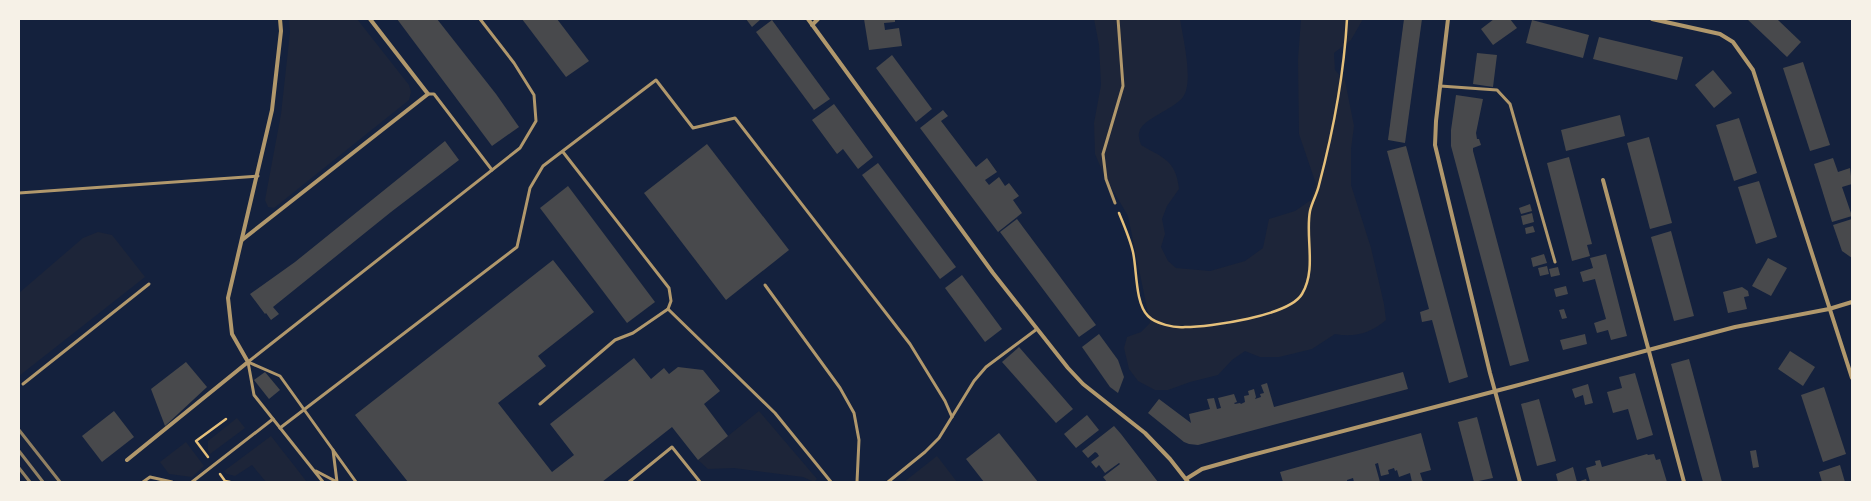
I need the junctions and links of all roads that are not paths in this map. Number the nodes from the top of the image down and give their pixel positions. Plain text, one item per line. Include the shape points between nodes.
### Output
1 (280, 19) edge
2 (370, 19) edge
3 (480, 19) edge
4 (808, 19) edge
5 (818, 19) edge
6 (1118, 19) edge
7 (1448, 19) edge
8 (1652, 19) edge
9 (812, 25) junction
10 (1440, 86) junction
11 (428, 94) junction
12 (563, 152) junction
13 (492, 170) junction
14 (258, 176) junction
15 (1603, 180) dead end
16 (19, 193) edge
17 (1115, 203) road end
18 (242, 240) junction
19 (1555, 262) dead end
20 (149, 284) dead end
21 (765, 285) dead end
22 (1852, 302) edge
23 (668, 309) junction
24 (1829, 309) junction
25 (1037, 329) junction
26 (1649, 350) junction
27 (248, 362) junction
28 (1852, 378) edge
29 (23, 384) dead end
30 (1495, 391) junction
31 (540, 404) dead end
32 (304, 410) junction
33 (952, 417) junction
34 (273, 419) junction
35 (280, 428) junction
36 (333, 448) junction
37 (127, 460) dead end
38 (313, 470) junction
39 (1186, 481) edge
40 (143, 482) edge
41 (172, 482) edge
42 (192, 482) edge
43 (323, 482) edge
44 (356, 482) edge
45 (629, 482) edge
46 (700, 482) edge
47 (831, 482) edge
48 (857, 482) edge
49 (888, 482) edge
50 (1520, 482) edge
51 (1684, 482) edge

1 - 14 street via 281,31 272,110
2 - 11 street
3 - 13 lane via 514,63 534,95 536,122 520,148
4 - 9 street
5 - 9 street
6 - 17 lane via 1123,86 1103,154 1106,179
7 - 10 street
8 - 24 street via 1720,34 1733,42 1747,59 1753,70
9 - 25 street via 992,273
10 - 19 lane via 1497,90 1510,104
10 - 30 street via 1435,145
11 - 13 lane via 434,94
11 - 18 street
12 - 23 lane via 669,288 671,300
12 - 32 lane via 543,166 530,188 517,247
12 - 33 lane via 656,80 693,128 735,118 910,344
13 - 27 lane
14 - 16 lane
14 - 18 street
15 - 26 street
18 - 27 street via 228,298 232,334
20 - 29 lane
21 - 48 lane via 840,388 854,413 859,440
22 - 24 street
23 - 31 lane via 633,333 615,340
23 - 47 lane via 775,413
24 - 26 street via 1735,327
24 - 28 street
25 - 33 lane via 986,367 974,381
25 - 39 street via 1073,373 1145,433
26 - 30 street
26 - 51 street
27 - 32 lane via 280,376
27 - 34 lane via 254,395
27 - 37 street
30 - 39 street via 1202,469
30 - 50 street
32 - 35 lane
32 - 36 lane
33 - 49 lane via 938,438
34 - 35 lane
34 - 42 lane
35 - 38 lane
36 - 38 lane via 337,482
36 - 44 lane
38 - 43 lane
40 - 41 lane via 150,476
45 - 46 lane via 672,447

